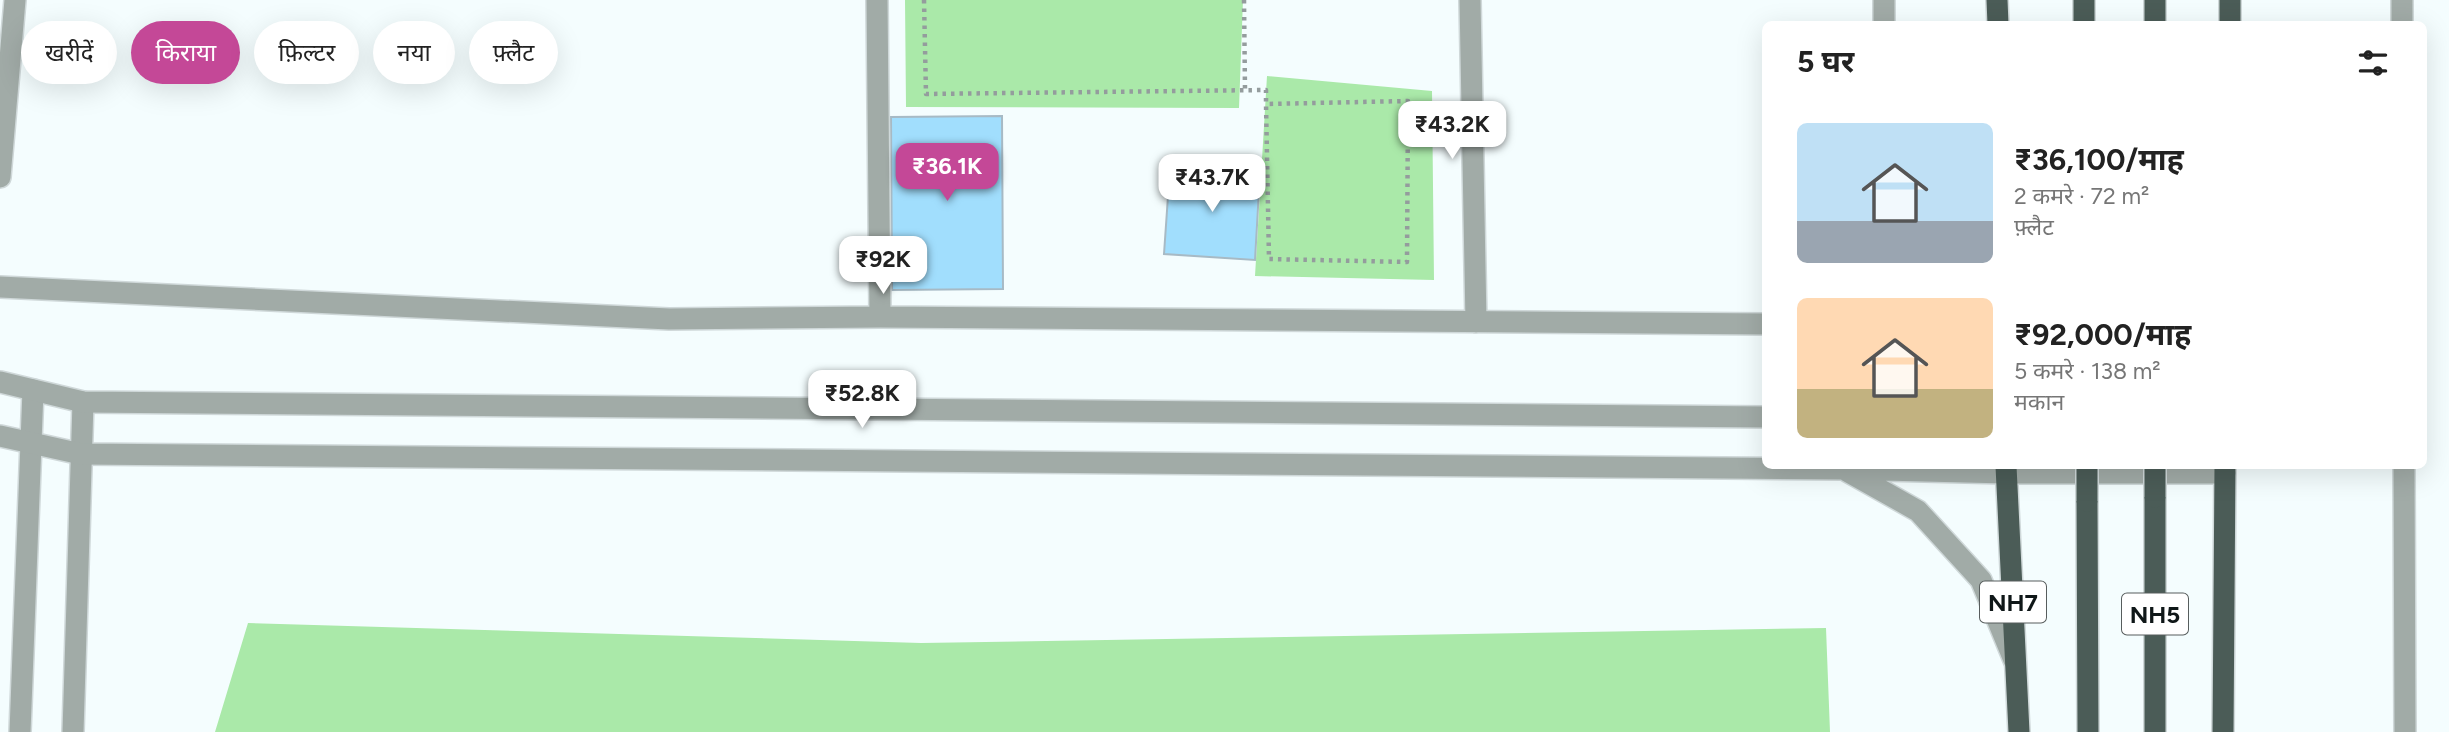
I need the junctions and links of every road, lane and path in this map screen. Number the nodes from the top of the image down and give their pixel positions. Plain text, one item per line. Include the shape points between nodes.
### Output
1 (15, 0) edge
2 (877, 0) edge
3 (924, 0) edge
4 (1244, 0) edge
5 (1470, 0) edge
6 (1884, 0) edge
7 (1997, 0) edge
8 (2084, 0) edge
9 (2155, 0) edge
10 (2230, 0) edge
11 (2402, 0) edge
12 (1884, 21) edge
13 (1998, 21) edge
14 (2084, 21) edge
15 (2155, 21) edge
16 (2230, 21) edge
17 (2402, 21) edge
18 (1245, 90) junction
19 (1266, 104) junction
20 (0, 177) edge
21 (0, 287) edge
22 (880, 317) junction
23 (1476, 322) junction
24 (1762, 324) edge
25 (0, 383) edge
26 (33, 390) junction
27 (83, 402) junction
28 (1762, 408) edge
29 (1731, 417) junction
30 (1762, 417) edge
31 (0, 436) edge
32 (31, 443) junction
33 (81, 454) junction
34 (1762, 468) edge
35 (1842, 469) joint
36 (2006, 469) edge
37 (2087, 469) edge
38 (2155, 469) edge
39 (2225, 469) edge
40 (2404, 469) edge
41 (2017, 666) junction
42 (20, 732) edge
43 (73, 732) edge
44 (2019, 732) edge
45 (2088, 732) edge
46 (2155, 732) edge
47 (2223, 732) edge
48 (2405, 732) edge

1 - 20 street
2 - 22 street
3 - 18 path via 926,94
4 - 18 path
5 - 23 street
6 - 12 street
7 - 13 highway
8 - 14 highway
9 - 15 highway
10 - 16 highway
11 - 17 street
18 - 19 path via 1266,90
19 - 19 path via 1408,101 1407,262 1269,259
21 - 22 street via 669,319
22 - 23 street
23 - 24 street
25 - 26 street
26 - 27 street
26 - 32 street
27 - 29 street
27 - 33 street
28 - 29 street
29 - 30 street
31 - 32 street
32 - 33 street
32 - 42 street
33 - 34 street
33 - 43 street
35 - 36 street
35 - 41 street via 1918,511 1981,580
36 - 39 street
36 - 41 highway, NH7
37 - 45 highway, NH5, bridge
38 - 46 highway, NH5, bridge
39 - 47 highway
40 - 48 street
41 - 44 highway, NH7

